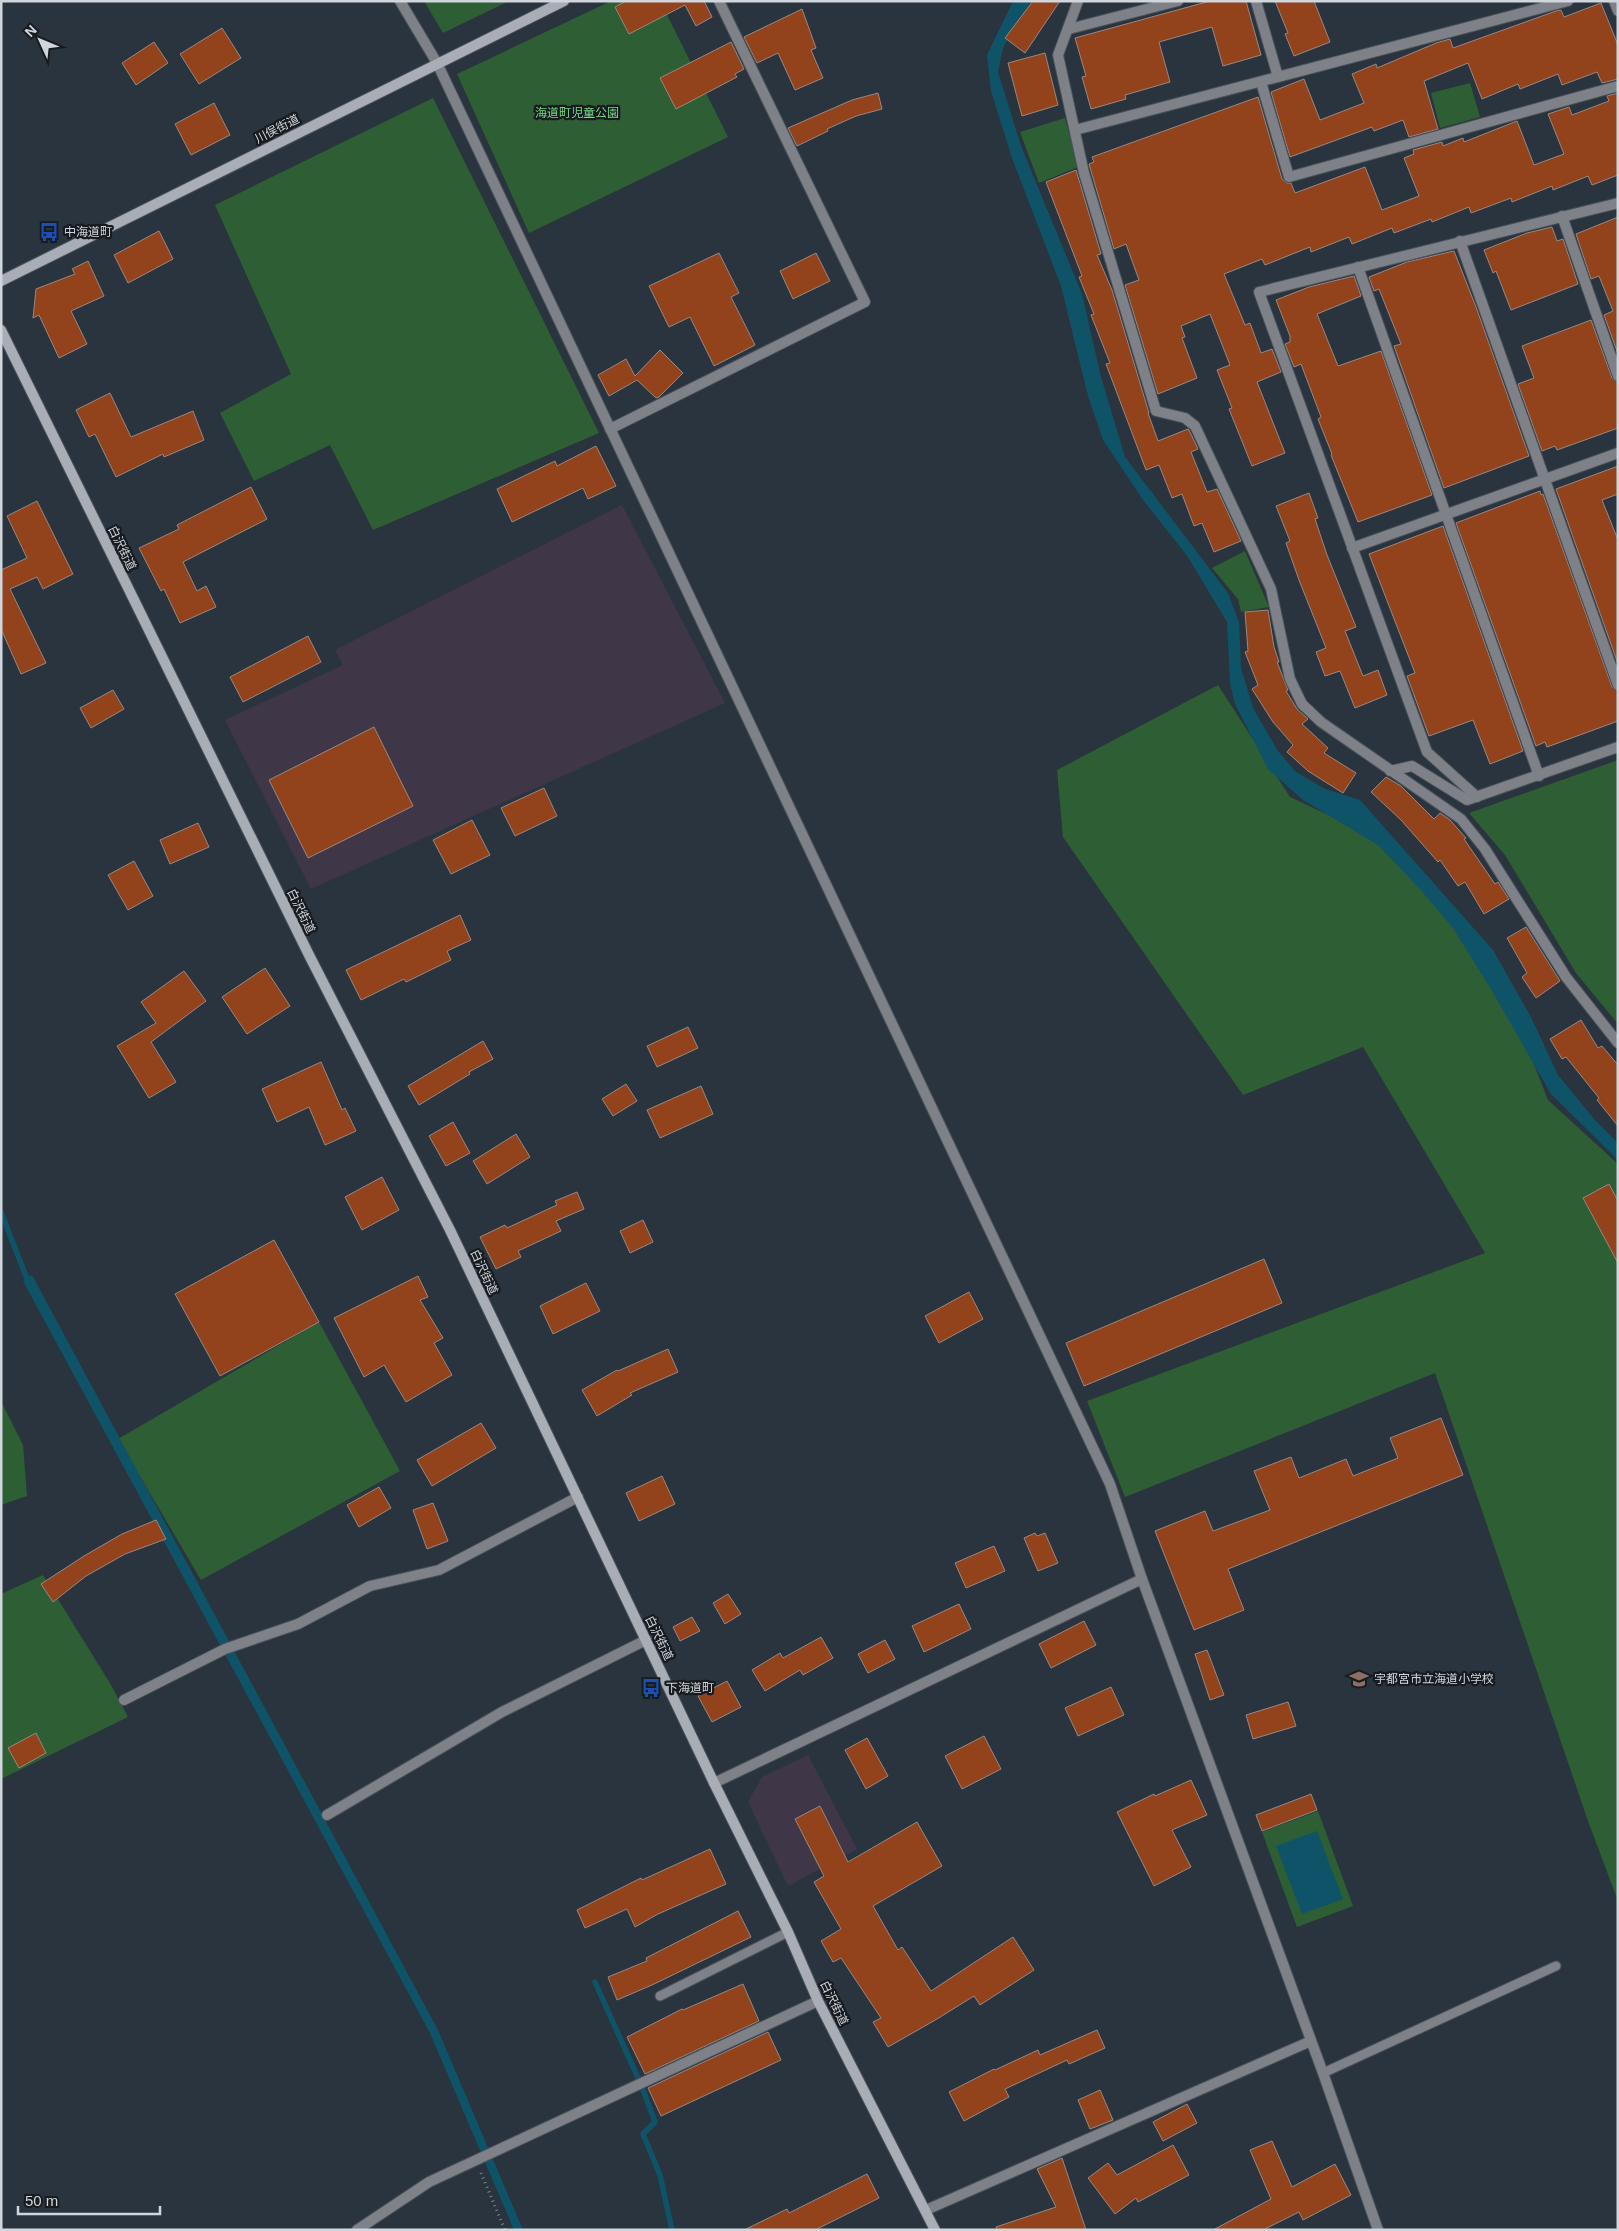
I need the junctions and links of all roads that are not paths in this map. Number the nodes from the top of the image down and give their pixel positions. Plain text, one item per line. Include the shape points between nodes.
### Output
1 (400, 1) edge
2 (564, 1) edge
3 (719, 1) edge
4 (1078, 1) edge
5 (1178, 1) edge
6 (1256, 1) edge
7 (1568, 1) edge
8 (1614, 1) edge
9 (1618, 10) edge
10 (1068, 29) junction
11 (437, 63) junction
12 (1278, 77) junction
13 (1261, 82) junction
14 (1618, 86) edge
15 (1075, 130) junction
16 (1618, 202) edge
17 (1562, 216) junction
18 (1460, 241) junction
19 (1358, 267) junction
20 (1, 281) edge
21 (1, 330) edge
22 (1618, 376) edge
23 (610, 429) junction
24 (1618, 453) edge
25 (1545, 479) junction
26 (1447, 514) junction
27 (1352, 548) junction
28 (1618, 685) edge
29 (1618, 747) edge
30 (1390, 772) junction
31 (1539, 776) junction
32 (1477, 797) junction
33 (1618, 1043) edge
34 (578, 1497) junction
35 (1142, 1579) junction
36 (646, 1640) junction
37 (124, 1700) dead end
38 (714, 1783) junction
39 (327, 1815) dead end
40 (788, 1932) junction
41 (1556, 1966) dead end
42 (660, 1996) dead end
43 (818, 2001) junction
44 (1311, 2041) junction
45 (1324, 2073) junction
46 (926, 2210) junction
47 (1376, 2229) edge
48 (357, 2230) edge
49 (936, 2230) edge

1 - 11 street
2 - 11 main road, 川俣街道
3 - 23 street via 866,302
4 - 10 street
5 - 10 street
6 - 12 street
7 - 12 street
8 - 9 street
10 - 15 street via 1058,55
11 - 20 main road, 川俣街道
11 - 23 street
12 - 13 street
13 - 14 street via 1289,177
13 - 15 street
15 - 30 street via 1084,172 1156,411 1185,418 1196,426 1271,589 1290,679 1302,704 1321,722
16 - 17 street
17 - 18 street
17 - 22 street
18 - 19 street
18 - 25 street
19 - 26 street
19 - 27 street via 1259,292
21 - 34 main road, 白沢街道 via 300,937 450,1230
23 - 35 street via 1110,1484
24 - 25 street
25 - 26 street
25 - 28 street
26 - 27 street
26 - 31 street
27 - 32 street via 1427,752
29 - 31 street
30 - 32 street via 1412,766 1467,800
30 - 33 street via 1461,819 1485,849 1566,977
31 - 32 street
34 - 36 main road, 白沢街道
34 - 37 street via 439,1570 370,1586 298,1624 226,1649
35 - 38 street
35 - 44 street
36 - 38 main road, 白沢街道
36 - 39 street via 502,1712
38 - 40 main road, 白沢街道
40 - 42 lane
40 - 43 main road, 白沢街道
41 - 45 lane
43 - 46 main road, 白沢街道
43 - 48 street via 475,2159 429,2182
44 - 45 street
44 - 46 street
45 - 47 street
46 - 49 main road, 白沢街道

